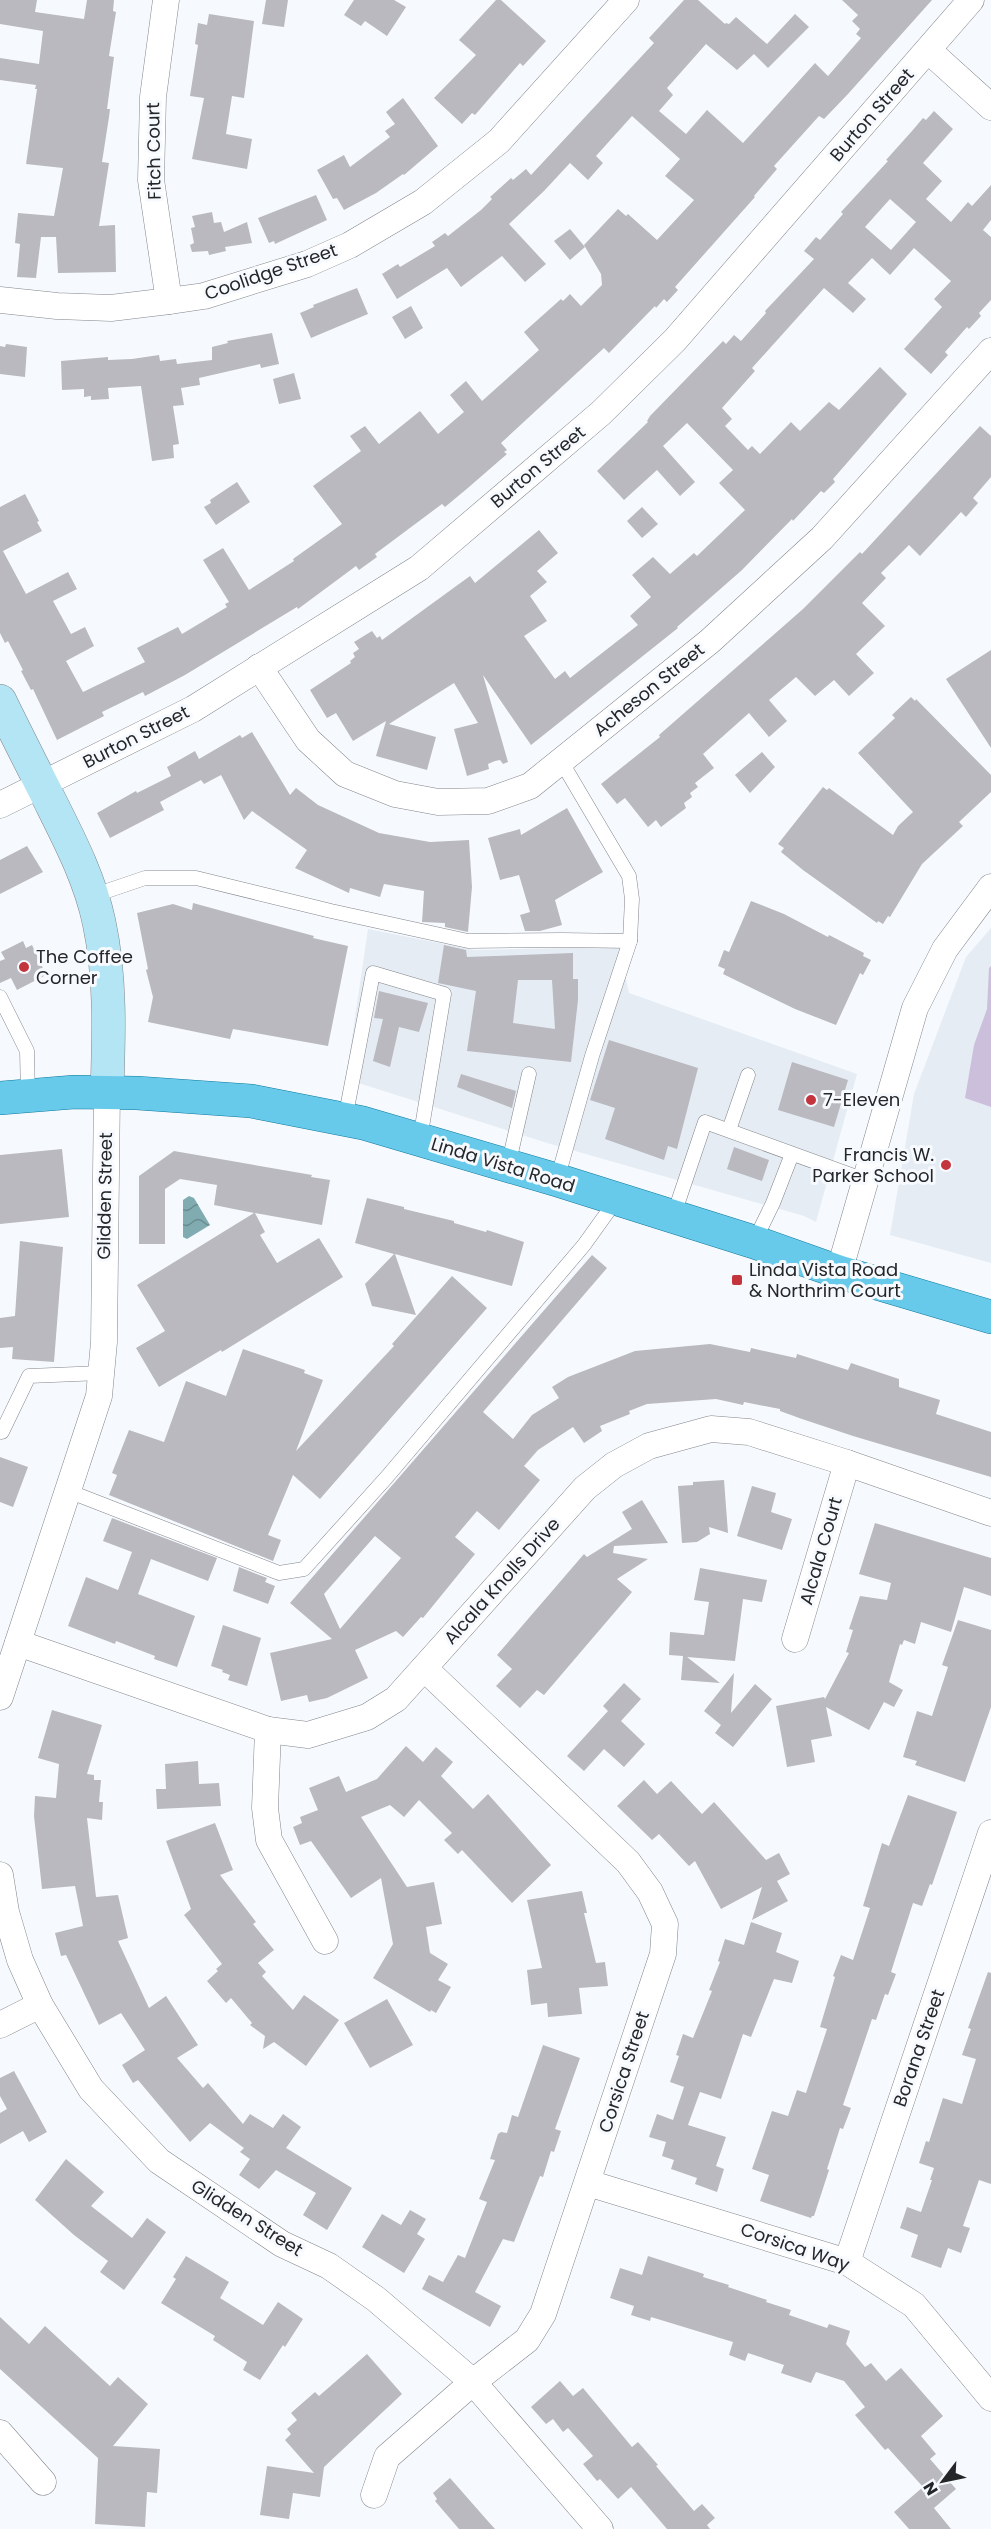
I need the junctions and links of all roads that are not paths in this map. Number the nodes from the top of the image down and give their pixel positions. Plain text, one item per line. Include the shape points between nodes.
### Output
1 (166, 0) edge
2 (626, 0) edge
3 (971, 0) edge
4 (929, 51) junction
5 (991, 107) edge
6 (0, 300) edge
7 (169, 301) junction
8 (991, 351) edge
9 (260, 667) junction
10 (0, 701) edge
11 (561, 761) junction
12 (41, 783) junction
13 (0, 805) edge
14 (991, 887) edge
15 (92, 896) junction
16 (630, 941) junction
17 (0, 997) edge
18 (529, 1074) dead end
19 (748, 1076) dead end
20 (107, 1091) junction
21 (14, 1097) edge
22 (345, 1119) junction
23 (729, 1130) junction
24 (420, 1140) junction
25 (792, 1154) junction
26 (508, 1166) junction
27 (557, 1180) junction
28 (865, 1180) junction
29 (617, 1199) junction
30 (673, 1217) junction
31 (754, 1242) junction
32 (839, 1272) junction
33 (991, 1317) edge
34 (101, 1373) junction
35 (2, 1431) dead end
36 (847, 1463) junction
37 (68, 1491) junction
38 (991, 1513) edge
39 (795, 1639) dead end
40 (18, 1642) junction
41 (424, 1668) junction
42 (0, 1697) edge
43 (268, 1730) junction
44 (991, 1833) edge
45 (0, 1875) edge
46 (325, 1941) dead end
47 (40, 2005) junction
48 (0, 2025) edge
49 (588, 2183) junction
50 (847, 2262) junction
51 (473, 2382) junction
52 (991, 2398) edge
53 (0, 2433) edge
54 (43, 2482) dead end
55 (374, 2495) dead end
56 (600, 2529) edge

1 - 7 street, Fitch Court via 153,97 151,180
2 - 7 street, Coolidge Street via 499,141 423,202 350,245 308,264 204,296
3 - 4 street, Burton Street
4 - 5 street
4 - 9 street, Burton Street via 675,340 601,413 419,568
6 - 7 street, Coolidge Street via 111,308
8 - 11 street, Acheson Street via 822,538 710,641
9 - 11 street, Acheson Street via 308,740 345,774 395,794 438,802 488,801 530,786
9 - 12 street, Burton Street via 193,709
10 - 12 street, Glidden Street
11 - 16 lane via 629,876
12 - 13 street, Burton Street
12 - 15 street, Glidden Street
14 - 28 street via 945,949 915,1008
15 - 16 lane via 145,878 196,878 468,941
15 - 20 street, Glidden Street via 105,959
16 - 27 lane
17 - 21 lane via 27,1051
18 - 26 lane
19 - 23 lane
20 - 21 main road, Linda Vista Road
20 - 22 main road, Linda Vista Road via 251,1101
20 - 34 street, Glidden Street
22 - 24 main road, Linda Vista Road
22 - 24 lane via 373,974 444,994
23 - 25 lane
23 - 30 lane via 705,1122
24 - 26 main road, Linda Vista Road
25 - 28 lane
25 - 31 lane
26 - 27 main road, Linda Vista Road
27 - 29 main road, Linda Vista Road
28 - 32 street
29 - 30 main road, Linda Vista Road
29 - 37 lane via 576,1254 304,1569 279,1573
30 - 31 main road, Linda Vista Road
31 - 32 main road, Linda Vista Road
32 - 33 main road, Linda Vista Road
34 - 35 lane via 29,1376
34 - 37 street, Glidden Street via 99,1396
36 - 38 street, Alcala Knolls Drive
36 - 39 street, Alcala Court
36 - 41 street, Alcala Knolls Drive via 749,1432 711,1429 649,1446 614,1465 585,1488
37 - 40 street, Glidden Street
40 - 42 street, Glidden Street
40 - 43 street, Alcala Knolls Drive
41 - 43 street, Alcala Knolls Drive via 396,1699 367,1717 308,1735
41 - 49 street, Corsica Street via 628,1862 650,1892 664,1924 663,1954
43 - 46 street via 265,1808 269,1840
44 - 50 street, Borana Street
45 - 47 street, Glidden Street via 20,1960
47 - 48 street
47 - 51 street, Glidden Street via 91,2090 159,2161 282,2244 329,2266 376,2299
49 - 50 street, Corsica Way
49 - 51 street, Corsica Street via 543,2314 527,2340
50 - 52 street, Corsica Way via 914,2305
51 - 55 street, Corsica Street via 387,2457
51 - 56 street, Glidden Street
53 - 54 street

